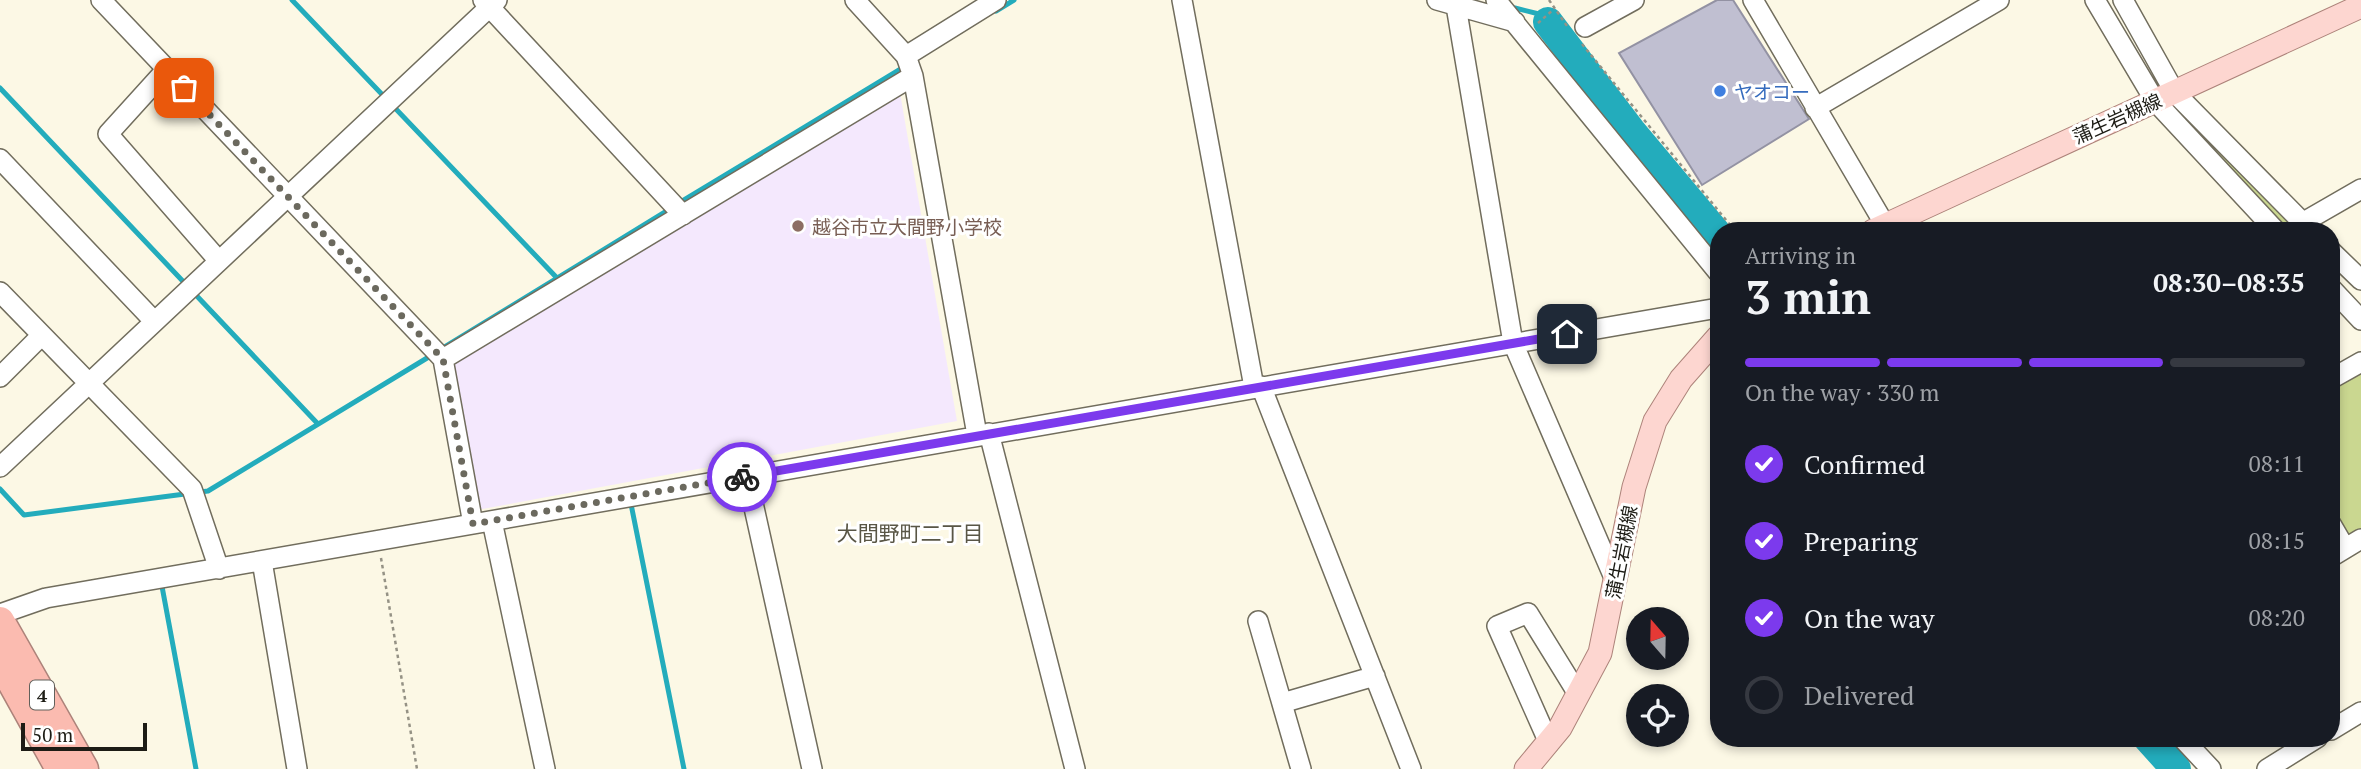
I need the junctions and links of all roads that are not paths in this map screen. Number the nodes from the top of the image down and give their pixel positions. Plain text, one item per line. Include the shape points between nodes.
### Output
1 (101, 0) edge
2 (855, 0) edge
3 (996, 0) edge
4 (1182, 0) edge
5 (1437, 0) edge
6 (1496, 0) edge
7 (1634, 0) edge
8 (1753, 0) edge
9 (1999, 0) edge
10 (2095, 0) edge
11 (2123, 0) edge
12 (490, 2) edge
13 (1456, 6) junction
14 (2361, 6) edge
15 (1520, 28) junction
16 (1579, 33) road end
17 (906, 56) junction
18 (166, 70) junction
19 (913, 76) junction
20 (2165, 97) junction
21 (1815, 108) junction
22 (0, 159) edge
23 (2361, 189) edge
24 (286, 198) junction
25 (683, 215) junction
26 (1876, 222) edge
27 (1892, 222) edge
28 (2269, 222) edge
29 (2301, 222) edge
30 (2313, 222) edge
31 (2340, 259) edge
32 (219, 261) junction
33 (1710, 262) edge
34 (2361, 279) edge
35 (0, 292) edge
36 (2340, 298) edge
37 (1710, 308) edge
38 (2361, 320) edge
39 (154, 321) junction
40 (41, 336) junction
41 (1514, 343) junction
42 (1710, 346) edge
43 (443, 359) junction
44 (2361, 362) edge
45 (2340, 374) edge
46 (0, 377) edge
47 (89, 382) junction
48 (1258, 386) junction
49 (983, 434) junction
50 (0, 467) edge
51 (747, 476) junction
52 (483, 522) junction
53 (262, 561) junction
54 (219, 569) junction
55 (1615, 580) junction
56 (0, 614) edge
57 (0, 621) edge
58 (1258, 621) dead end
59 (0, 661) edge
60 (1375, 676) junction
61 (1578, 694) junction
62 (1282, 703) junction
63 (2361, 712) edge
64 (2340, 725) edge
65 (1549, 743) junction
66 (2190, 747) edge
67 (2302, 747) edge
68 (60, 769) edge
69 (84, 769) edge
70 (298, 769) edge
71 (545, 769) edge
72 (812, 769) edge
73 (1075, 769) edge
74 (1301, 769) edge
75 (1411, 769) edge
76 (1526, 769) edge
77 (2211, 769) edge
78 (2267, 769) edge

1 - 18 street
2 - 17 street
3 - 17 street
4 - 48 street
5 - 13 street
6 - 15 street
7 - 16 street
8 - 21 street
9 - 21 street
10 - 20 street
11 - 20 street
12 - 24 street
12 - 25 street
13 - 15 street
13 - 41 street
14 - 20 main road, 蒲生岩槻線
15 - 33 street
17 - 19 street
18 - 24 street
18 - 32 street via 108,134
19 - 25 street
19 - 49 street
20 - 27 main road, 蒲生岩槻線
20 - 28 street
20 - 29 street
21 - 26 street
22 - 39 street
23 - 30 street
24 - 32 street
24 - 43 street
25 - 43 street
31 - 34 street
32 - 39 street
35 - 40 street
36 - 38 street
37 - 41 street
39 - 47 street
40 - 46 street
40 - 47 street
41 - 48 street
41 - 55 street
42 - 55 main road, 蒲生岩槻線 via 1681,379 1655,421 1634,488
43 - 52 street
44 - 45 street
47 - 50 street
47 - 54 street via 192,489
48 - 49 street
48 - 60 street
49 - 51 street
49 - 73 street
51 - 52 street
51 - 72 street
52 - 53 street
52 - 71 street
53 - 54 street
53 - 70 street
54 - 56 street via 46,598
55 - 61 main road, 蒲生岩槻線 via 1600,653
57 - 69 highway, 4
58 - 62 street
59 - 68 highway, 4
60 - 62 street
60 - 75 street
61 - 65 main road, 蒲生岩槻線
61 - 65 street via 1528,613 1497,626
62 - 74 street
63 - 64 street
65 - 76 main road, 蒲生岩槻線
66 - 77 street
67 - 78 street

